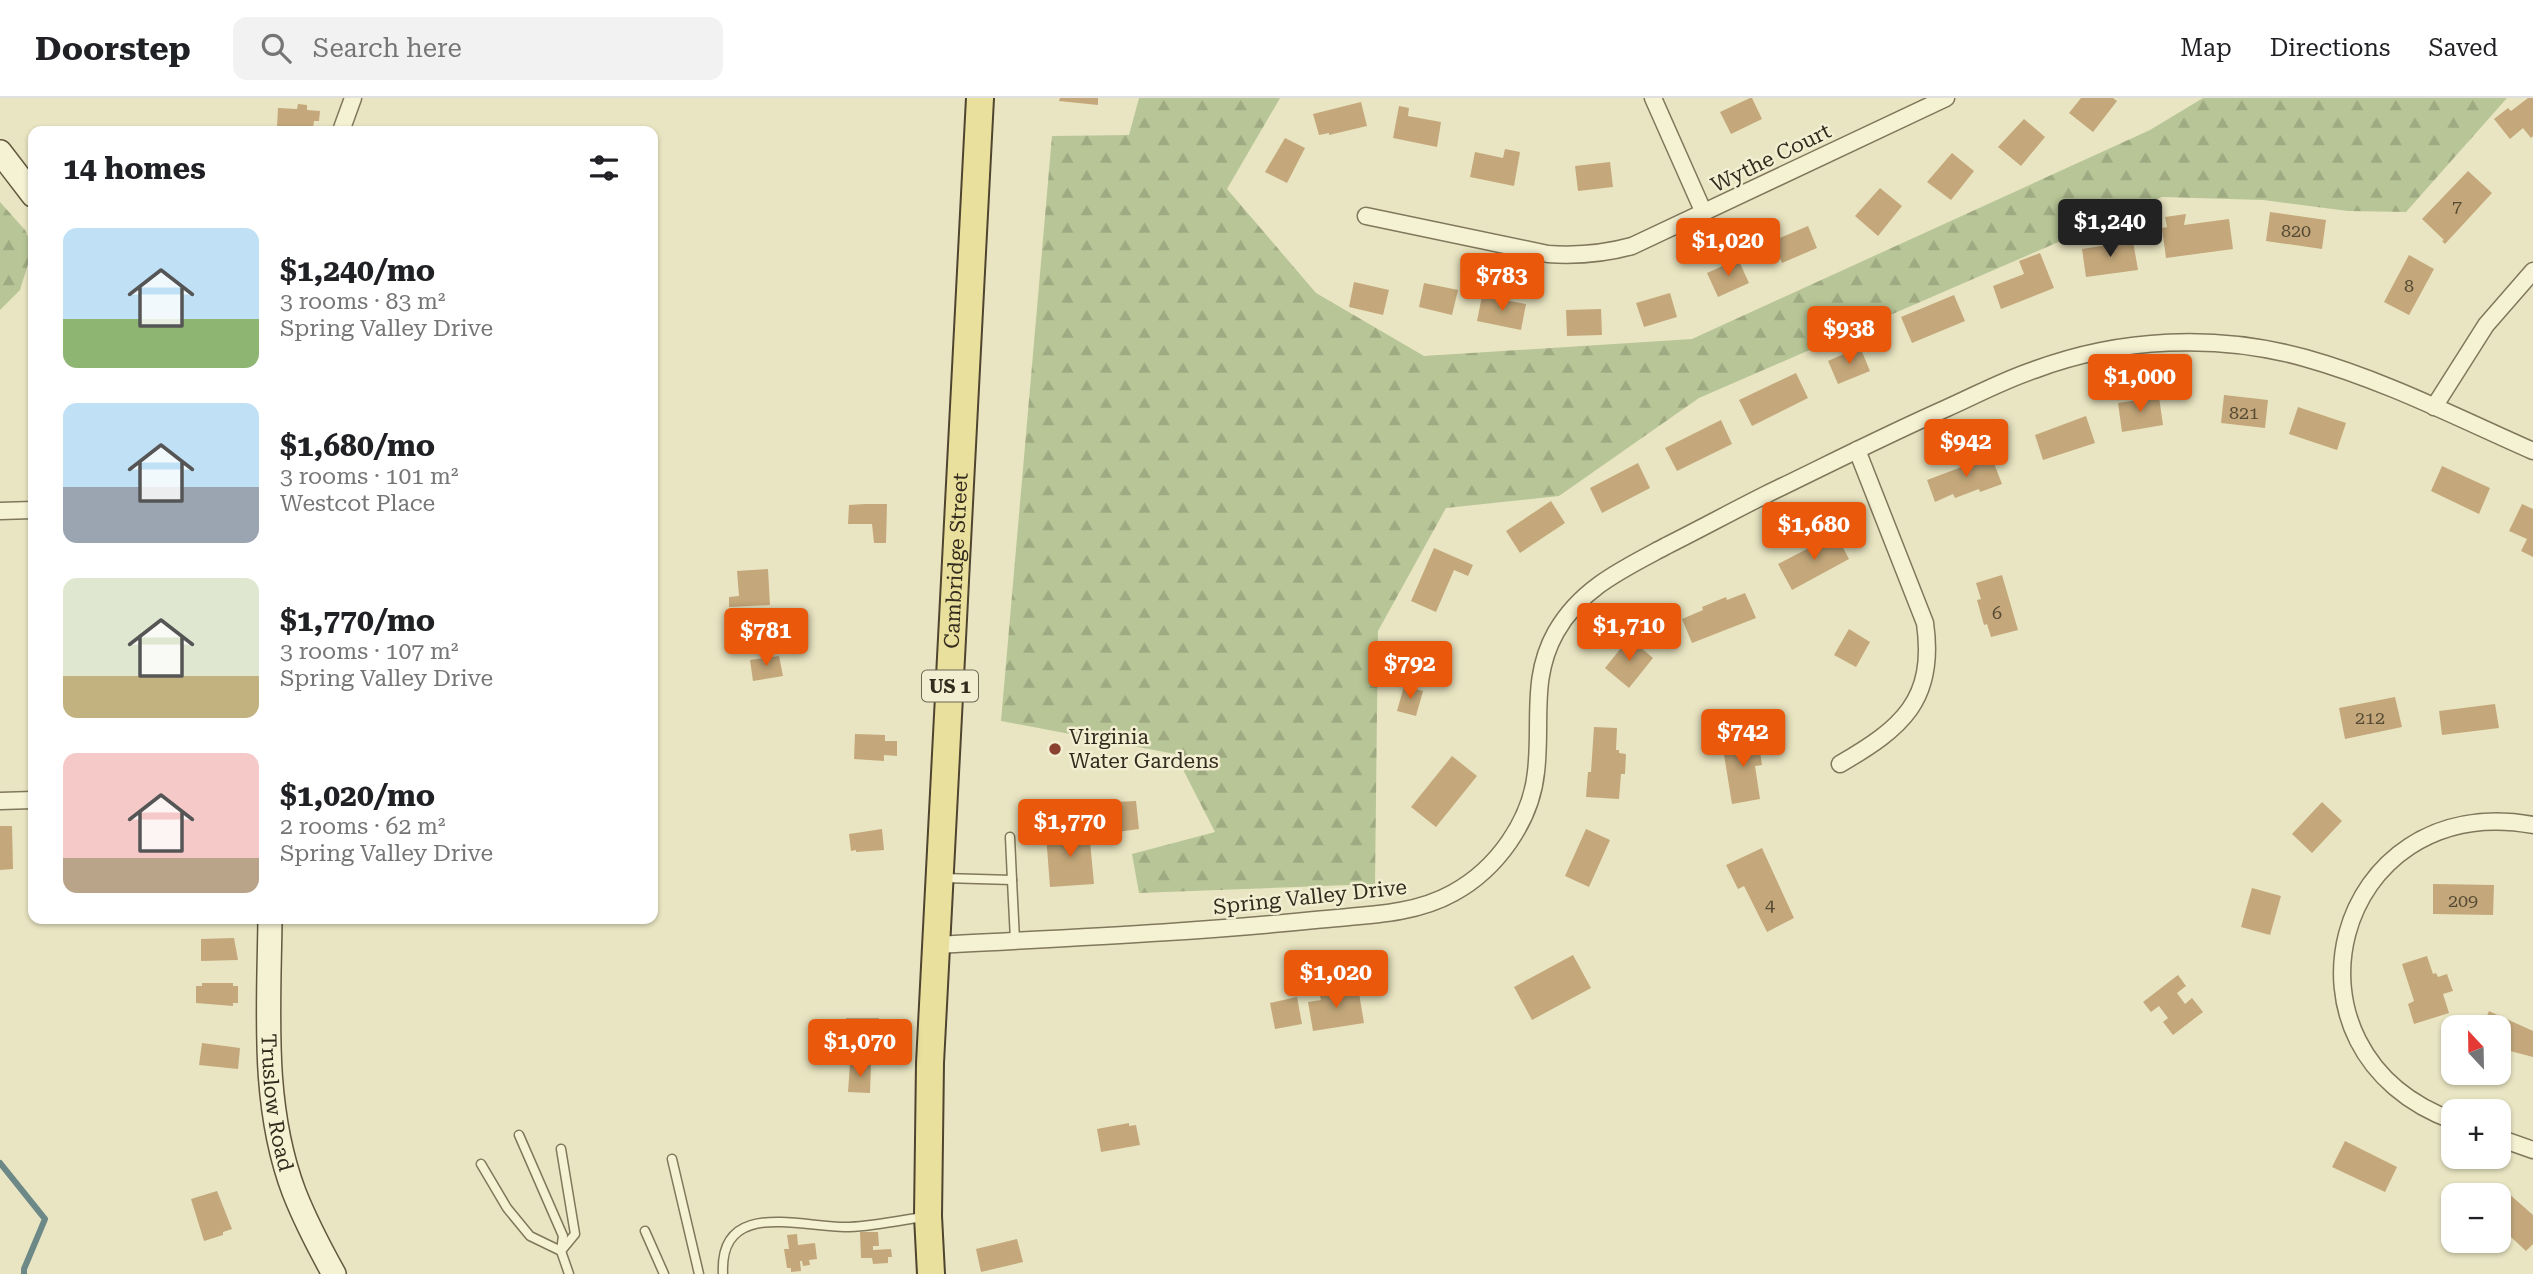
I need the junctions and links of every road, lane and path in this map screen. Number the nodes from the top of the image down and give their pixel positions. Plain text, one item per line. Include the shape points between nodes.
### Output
1 (353, 98) edge
2 (980, 98) edge
3 (1653, 98) edge
4 (1946, 98) edge
5 (343, 126) edge
6 (0, 152) edge
7 (28, 188) edge
8 (1704, 213) junction
9 (1366, 216) dead end
10 (2533, 271) edge
11 (2434, 407) junction
12 (1857, 450) junction
13 (2533, 451) edge
14 (28, 510) edge
15 (0, 511) edge
16 (1840, 764) dead end
17 (0, 800) edge
18 (28, 800) edge
19 (2533, 825) edge
20 (1010, 837) dead end
21 (941, 878) junction
22 (1012, 880) junction
23 (270, 924) edge
24 (1015, 940) junction
25 (936, 945) junction
26 (2441, 1115) edge
27 (519, 1135) dead end
28 (2511, 1142) edge
29 (561, 1149) dead end
30 (2533, 1150) edge
31 (672, 1159) dead end
32 (481, 1164) dead end
33 (928, 1216) junction
34 (645, 1231) dead end
35 (561, 1251) junction
36 (334, 1274) edge
37 (569, 1274) edge
38 (664, 1274) edge
39 (699, 1274) edge
40 (723, 1274) edge
41 (931, 1274) edge

1 - 5 street
2 - 21 main road, Cambridge Street / US 1
3 - 8 street
4 - 8 street, Wythe Court
6 - 7 street
8 - 9 street, Wythe Court via 1632,246 1576,256
10 - 11 street via 2486,326
11 - 12 street, Spring Valley Drive via 2300,356 2244,345 2165,342 2075,356 2031,370
11 - 13 street, Spring Valley Drive
12 - 16 street via 1925,623 1927,667 1908,713 1870,747
12 - 24 street, Spring Valley Drive via 1609,576 1588,592 1555,634 1544,659 1538,685 1536,770 1527,807 1496,859 1454,893 1402,911 1265,925
14 - 15 street
17 - 18 street
19 - 26 street via 2459,824 2410,845 2368,886 2345,939 2342,986 2357,1038 2389,1083
20 - 22 lane
21 - 22 lane
21 - 25 main road, Cambridge Street / US 1
22 - 24 lane
23 - 36 street, Truslow Road via 274,1113 293,1190
24 - 25 street, Spring Valley Drive
25 - 33 main road, Cambridge Street / US 1
27 - 35 lane via 564,1236
28 - 30 street
29 - 35 lane via 575,1234
31 - 39 lane
32 - 35 lane via 530,1236
33 - 40 lane via 845,1227 770,1220 743,1228 727,1242
33 - 41 main road, Cambridge Street / US 1
34 - 38 lane
35 - 37 lane

